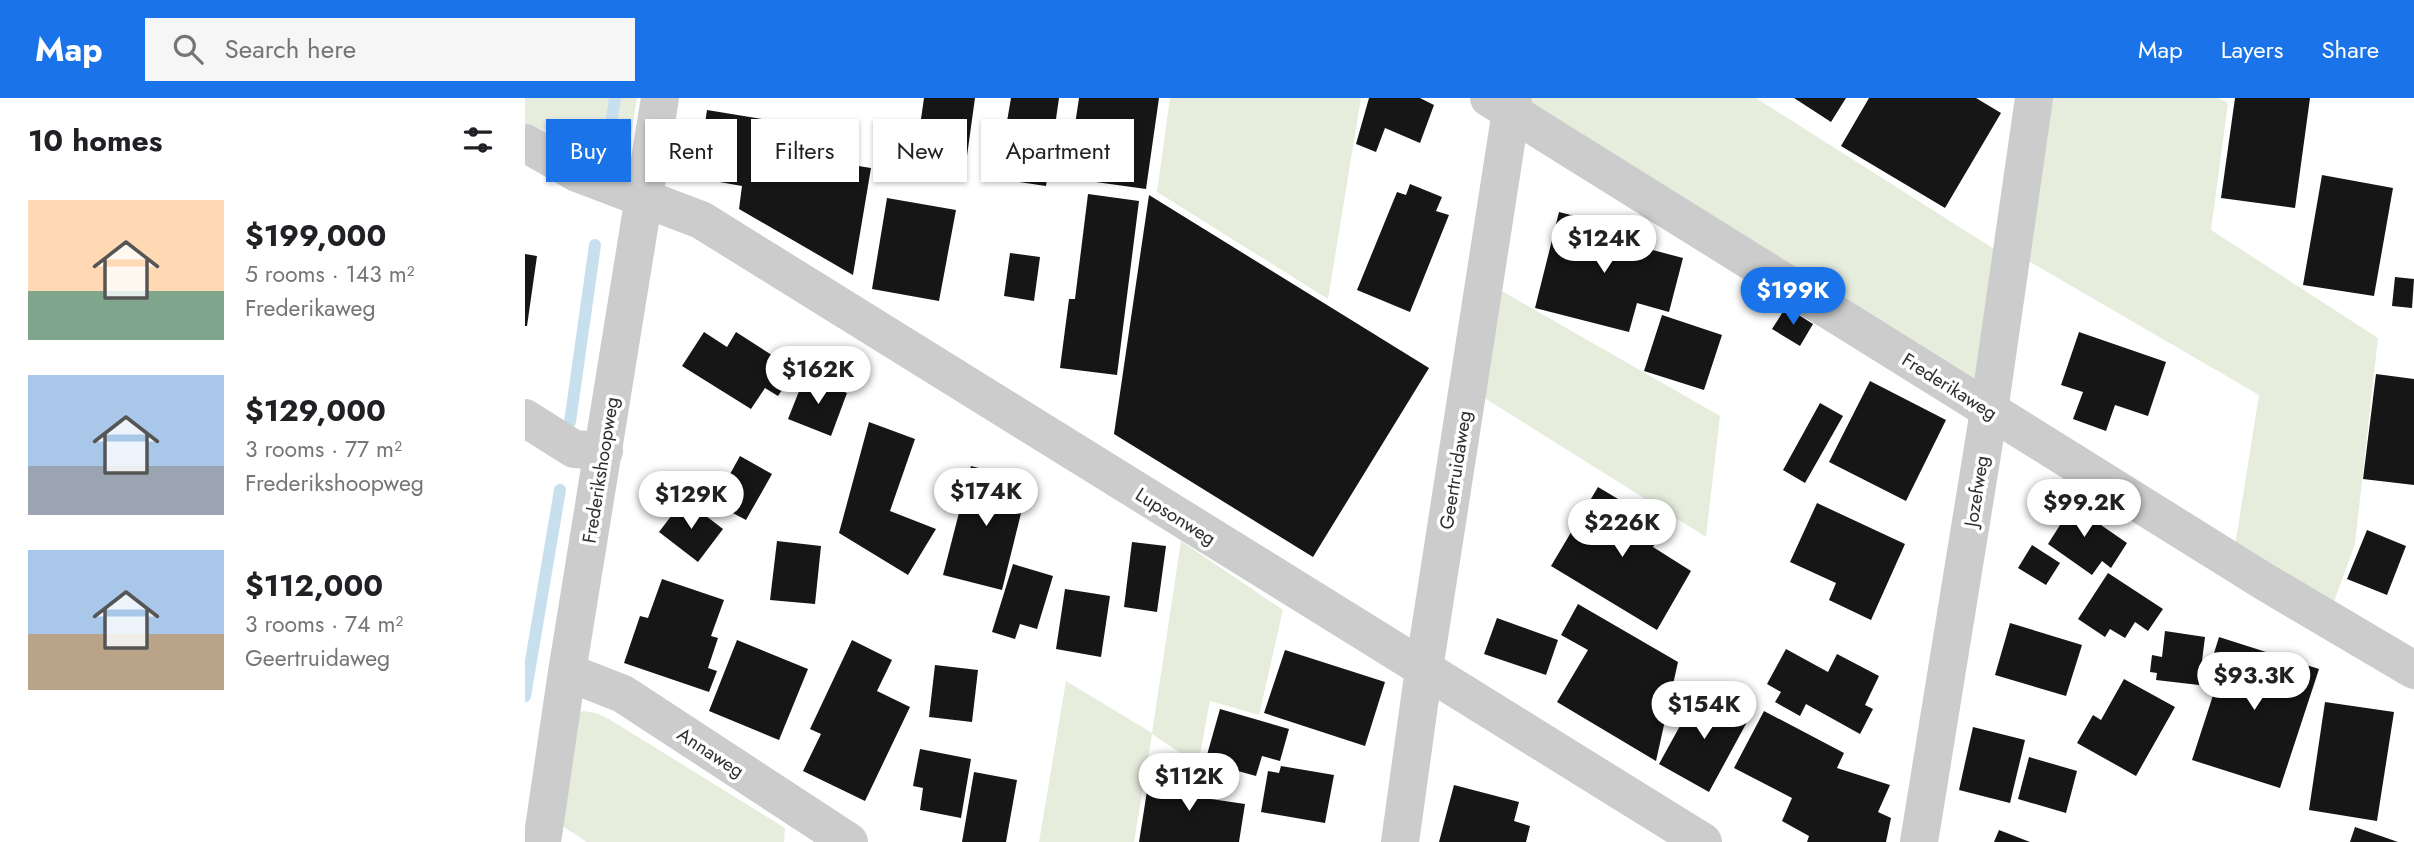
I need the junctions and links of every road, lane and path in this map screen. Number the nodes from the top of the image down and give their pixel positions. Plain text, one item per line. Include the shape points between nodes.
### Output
1 (660, 98) edge
2 (2034, 98) edge
3 (1504, 102) edge
4 (525, 143) edge
5 (644, 200) junction
6 (1989, 411) junction
7 (525, 418) edge
8 (604, 451) junction
9 (1424, 670) junction
10 (2414, 670) edge
11 (567, 672) junction
12 (541, 737) edge
13 (542, 842) edge
14 (849, 842) edge
15 (1400, 842) edge
16 (1703, 842) edge
17 (1919, 842) edge

1 - 5 street, Frederikshoopweg
2 - 6 street, Jozefweg
3 - 6 street, Frederikaweg
3 - 9 street, Geertruidaweg
4 - 5 street, Lupsonweg via 577,173
5 - 8 street, Frederikshoopweg
5 - 9 street, Lupsonweg via 701,220
6 - 10 street, Frederikaweg
6 - 17 street, Jozefweg
7 - 8 street via 574,449
8 - 11 street, Frederikshoopweg
9 - 15 street, Geertruidaweg
9 - 16 street, Lupsonweg
11 - 12 street, Frederikshoopweg
11 - 14 street, Annaweg via 623,694
12 - 13 street, Frederikshoopweg

